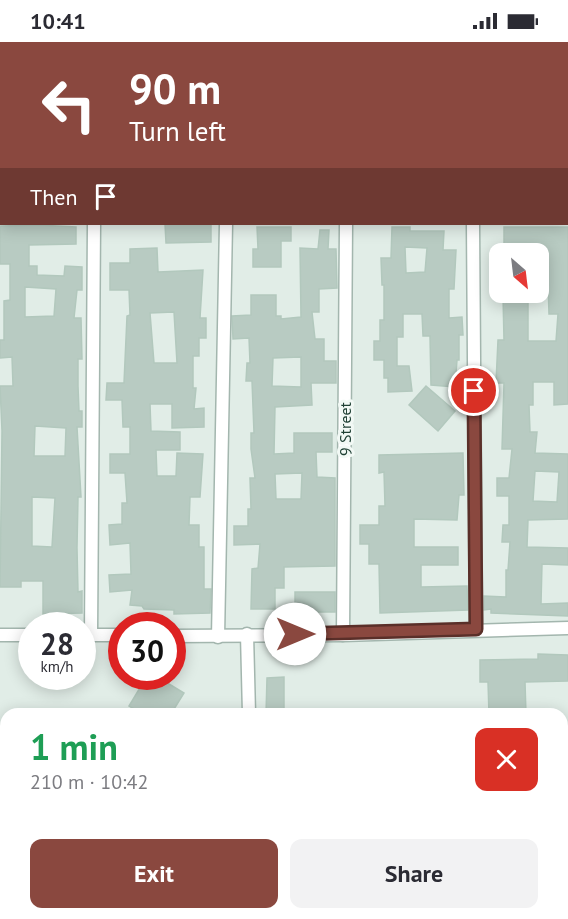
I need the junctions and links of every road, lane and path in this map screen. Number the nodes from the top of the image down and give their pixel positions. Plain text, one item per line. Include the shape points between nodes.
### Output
1 (94, 225) edge
2 (226, 225) edge
3 (346, 225) edge
4 (473, 225) edge
5 (87, 612) edge
6 (568, 628) edge
7 (476, 629) junction
8 (248, 634) junction
9 (0, 635) edge
10 (18, 635) edge
11 (343, 635) junction
12 (186, 636) edge
13 (218, 637) junction
14 (249, 708) edge

1 - 5 street
2 - 13 street
3 - 11 street, 9 Street
4 - 7 street
6 - 7 street
7 - 11 street
8 - 11 street
8 - 13 street
8 - 14 street
9 - 10 street
12 - 13 street

